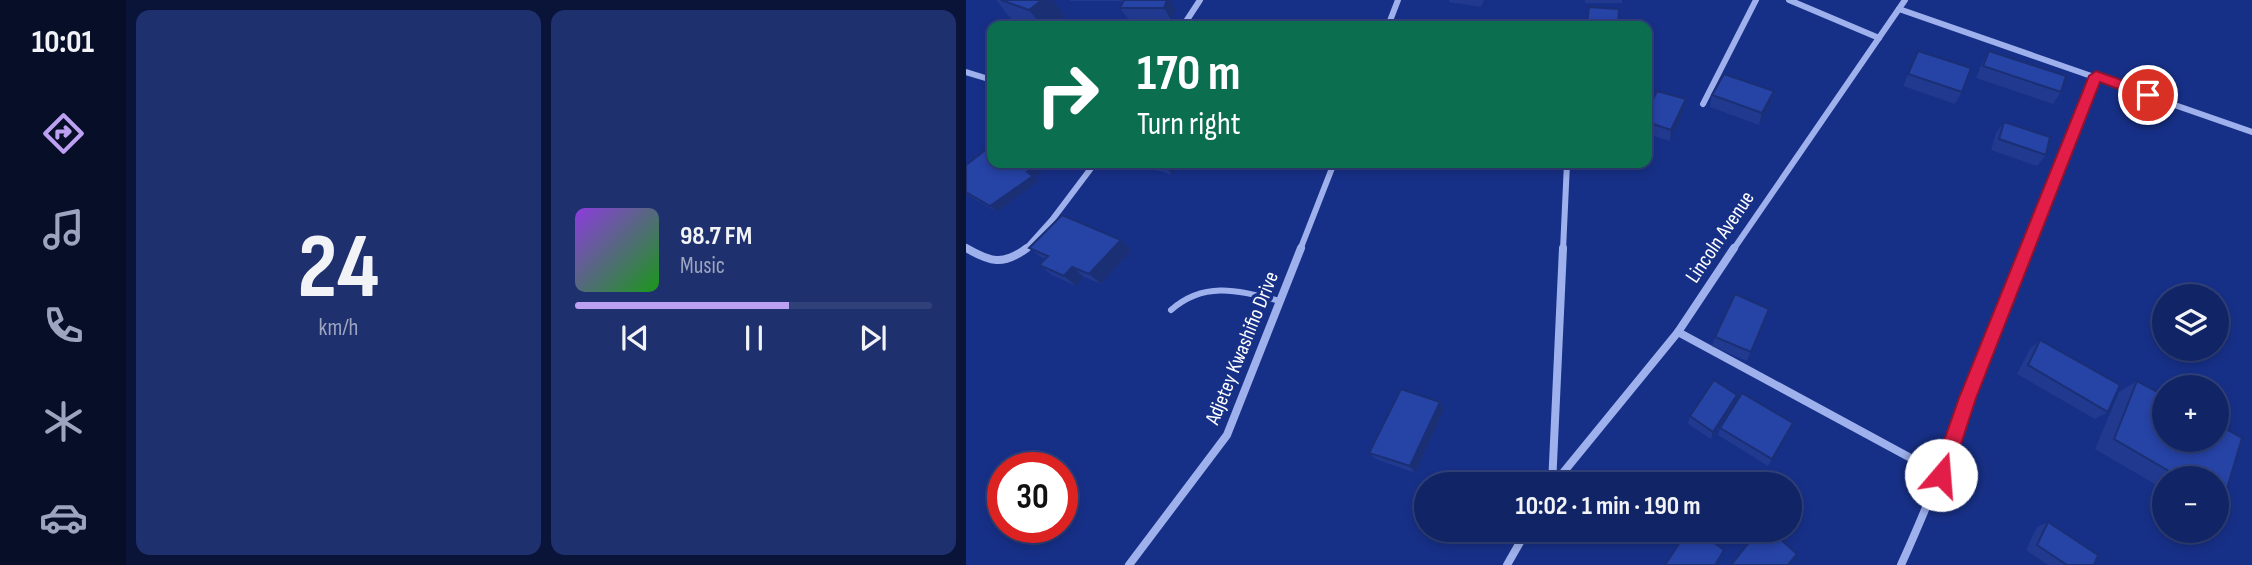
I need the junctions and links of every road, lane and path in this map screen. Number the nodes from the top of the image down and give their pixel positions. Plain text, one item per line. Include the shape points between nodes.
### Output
1 (1200, 0) edge
2 (1398, 0) edge
3 (1756, 0) edge
4 (1789, 0) edge
5 (1905, 0) edge
6 (1899, 9) junction
7 (1186, 21) edge
8 (1390, 21) edge
9 (1879, 38) junction
10 (966, 72) edge
11 (2096, 76) junction
12 (987, 78) edge
13 (1703, 104) dead end
14 (2252, 132) edge
15 (1091, 168) edge
16 (1332, 168) edge
17 (1567, 168) edge
18 (966, 248) edge
19 (1280, 301) junction
20 (1171, 310) dead end
21 (1678, 332) junction
22 (1553, 472) edge
23 (1563, 472) edge
24 (1941, 475) junction
25 (1520, 542) edge
26 (1129, 565) edge
27 (1507, 565) edge
28 (1901, 565) edge

1 - 7 street
2 - 8 street
3 - 13 street
4 - 9 street
5 - 6 street, Lincoln Avenue
6 - 9 street, Lincoln Avenue
6 - 11 street
9 - 21 street, Lincoln Avenue
10 - 12 street
11 - 14 street
11 - 24 street via 1967,398
15 - 18 street via 1022,254 1000,263
16 - 19 street, Adjetey Kwashifio Drive
17 - 22 street
19 - 20 lane via 1209,287
19 - 26 street, Adjetey Kwashifio Drive via 1227,435
21 - 23 street, Lincoln Avenue
21 - 24 street
24 - 28 street
25 - 27 street

